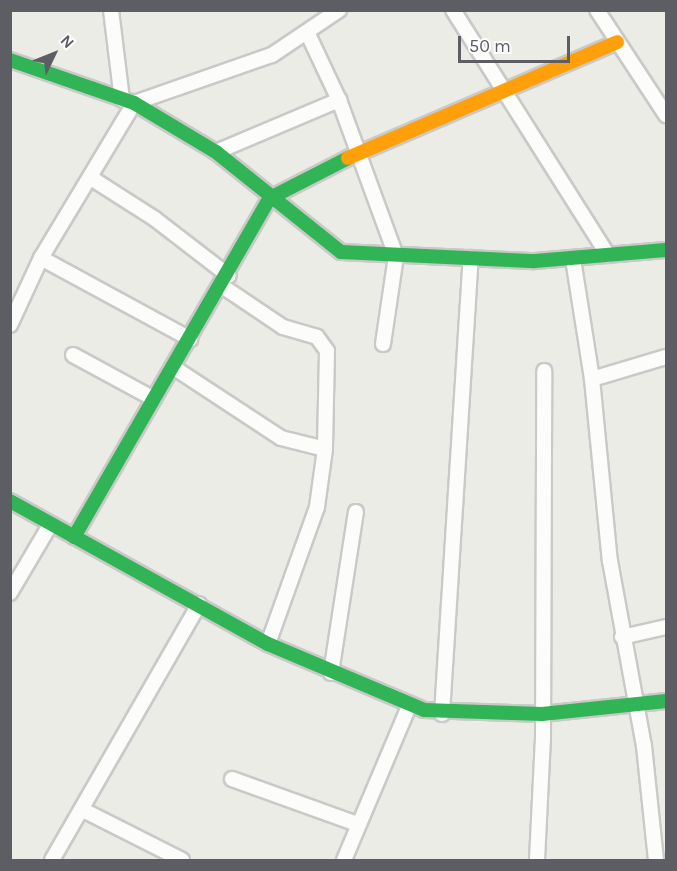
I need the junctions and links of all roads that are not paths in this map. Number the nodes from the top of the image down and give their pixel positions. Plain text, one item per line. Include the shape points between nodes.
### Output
1 (111, 10) edge
2 (339, 10) edge
3 (453, 10) edge
4 (597, 10) edge
5 (307, 32) junction
6 (617, 42) junction
7 (10, 60) edge
8 (503, 92) junction
9 (339, 100) junction
10 (128, 101) junction
11 (666, 115) edge
12 (216, 152) junction
13 (358, 153) junction
14 (91, 178) junction
15 (270, 198) junction
16 (666, 250) edge
17 (396, 255) junction
18 (608, 255) junction
19 (41, 258) junction
20 (471, 258) junction
21 (573, 259) junction
22 (225, 281) junction
23 (10, 325) edge
24 (190, 339) junction
25 (383, 344) dead end
26 (73, 355) dead end
27 (666, 357) edge
28 (173, 367) junction
29 (544, 371) dead end
30 (592, 379) junction
31 (154, 399) junction
32 (325, 449) junction
33 (10, 501) edge
34 (356, 512) dead end
35 (51, 525) junction
36 (74, 537) junction
37 (10, 593) edge
38 (199, 604) junction
39 (666, 627) edge
40 (622, 638) junction
41 (268, 644) junction
42 (331, 673) junction
43 (666, 701) edge
44 (410, 704) junction
45 (637, 704) junction
46 (442, 714) junction
47 (542, 714) junction
48 (232, 779) dead end
49 (84, 810) junction
50 (357, 824) junction
51 (52, 861) edge
52 (182, 861) edge
53 (344, 861) edge
54 (537, 861) edge
55 (656, 861) edge

1 - 10 street
2 - 5 street
3 - 8 street
4 - 6 street
5 - 9 street
5 - 10 street via 272,55
6 - 8 street
6 - 11 street
7 - 10 street
8 - 13 street
8 - 18 street
9 - 12 street
9 - 13 street
10 - 12 street
10 - 14 street
12 - 15 street
13 - 15 street
13 - 17 street
14 - 19 street
14 - 22 street via 155,219
15 - 17 street via 341,252
15 - 22 street
16 - 18 street
17 - 20 street
17 - 25 street
18 - 21 street
19 - 23 street
19 - 24 street
20 - 21 street
20 - 46 street
21 - 30 street
22 - 24 street
22 - 32 street via 283,327 325,343
24 - 28 street
26 - 31 street
27 - 30 street
28 - 31 street
28 - 32 street via 281,438
29 - 47 street via 547,415
30 - 40 street
31 - 36 street
32 - 41 street via 317,507
33 - 35 street
34 - 42 street
35 - 36 street
35 - 37 street
36 - 38 street
38 - 41 street
38 - 49 street
39 - 40 street
40 - 45 street
41 - 42 street
42 - 44 street
43 - 45 street
44 - 46 street
44 - 50 street
45 - 47 street
45 - 55 street
46 - 47 street
47 - 54 street
48 - 50 street
49 - 51 street
49 - 52 street
50 - 53 street

